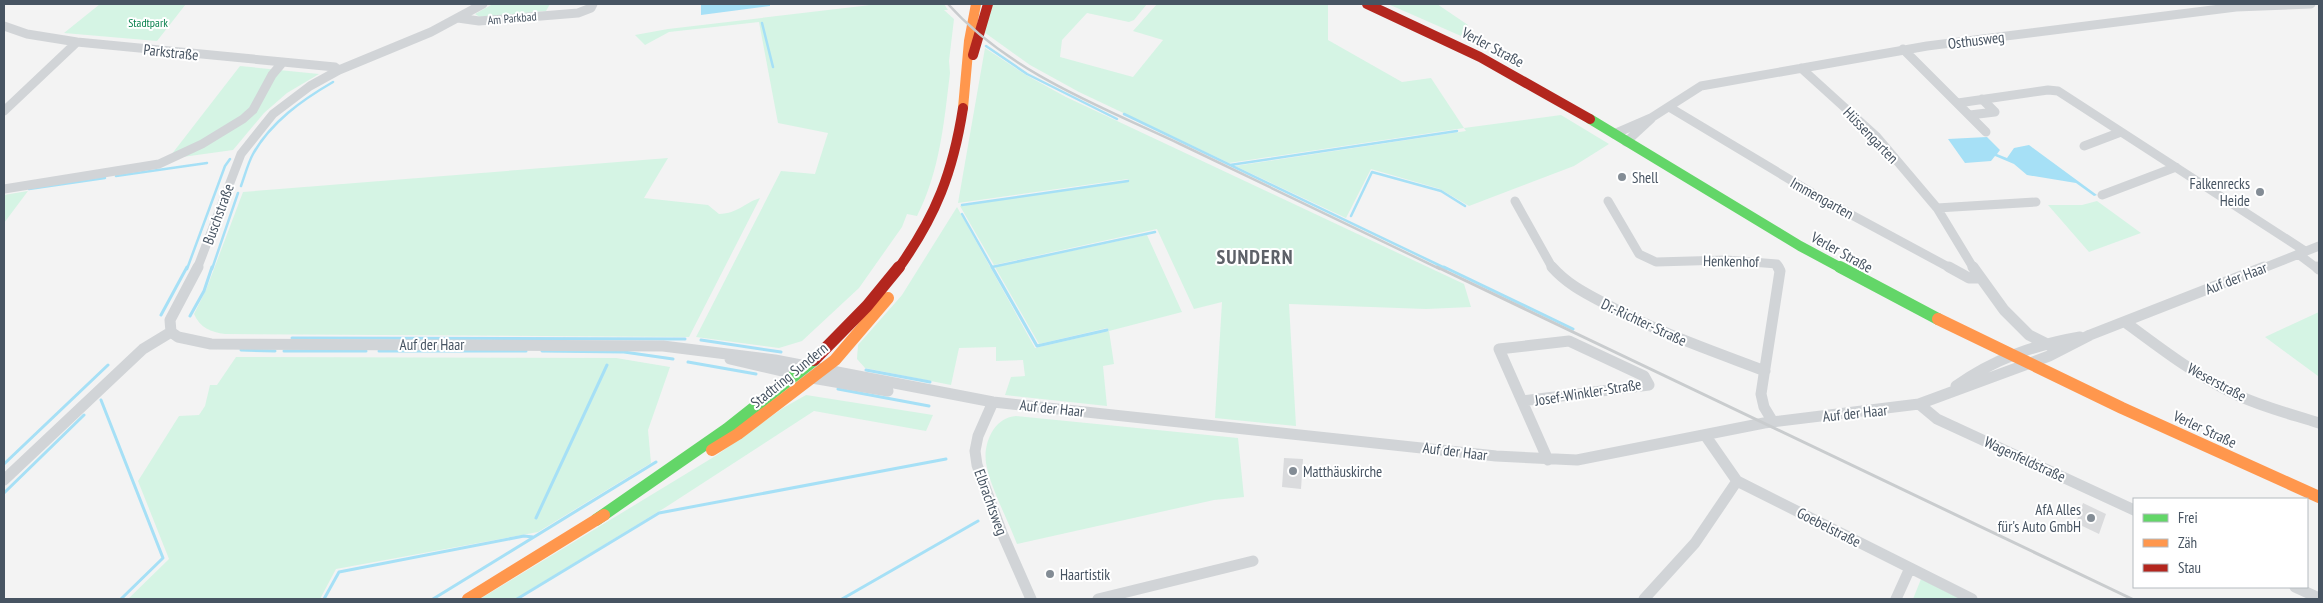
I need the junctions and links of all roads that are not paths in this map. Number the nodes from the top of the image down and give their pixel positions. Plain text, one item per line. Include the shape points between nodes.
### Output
1 (483, 4) edge
2 (593, 4) edge
3 (976, 4) edge
4 (988, 4) edge
5 (1367, 4) edge
6 (2311, 4) edge
7 (458, 18) junction
8 (4, 26) edge
9 (77, 42) junction
10 (1903, 49) junction
11 (282, 63) junction
12 (1801, 68) junction
13 (339, 70) junction
14 (964, 90) junction
15 (1982, 99) junction
16 (1958, 102) junction
17 (1669, 107) junction
18 (4, 111) edge
19 (1970, 115) junction
20 (1651, 118) junction
21 (1986, 132) dead end
22 (2121, 132) junction
23 (1614, 134) junction
24 (1626, 142) junction
25 (2084, 146) dead end
26 (2176, 167) junction
27 (4, 188) edge
28 (2102, 195) dead end
29 (941, 198) junction
30 (1515, 201) dead end
31 (1608, 201) dead end
32 (2036, 202) dead end
33 (1937, 208) junction
34 (2319, 246) edge
35 (2301, 253) junction
36 (2319, 269) edge
37 (1980, 278) junction
38 (2124, 322) junction
39 (171, 332) junction
40 (2090, 335) junction
41 (2046, 343) junction
42 (695, 350) junction
43 (2059, 350) junction
44 (2009, 355) junction
45 (2028, 364) junction
46 (823, 369) junction
47 (1765, 371) junction
48 (811, 372) junction
49 (799, 375) junction
50 (1947, 393) junction
51 (958, 398) junction
52 (993, 402) junction
53 (1522, 402) junction
54 (1919, 404) junction
55 (1773, 422) junction
56 (2319, 423) edge
57 (1705, 435) junction
58 (1548, 460) junction
59 (4, 480) edge
60 (1737, 481) junction
61 (2319, 497) edge
62 (2133, 510) edge
63 (596, 520) junction
64 (1253, 561) dead end
65 (1910, 568) junction
66 (2297, 588) edge
67 (2319, 598) edge
68 (468, 599) edge
69 (1031, 599) edge
70 (1098, 599) edge
71 (1644, 599) edge
72 (1896, 599) edge
73 (1972, 599) edge

1 - 7 street, Buschstraße
2 - 7 street, Am Parkbad via 578,13 479,21
3 - 14 main road, Stadtring Sundern via 967,45
4 - 14 main road, Stadtring Sundern
5 - 23 main road, Verler Straße via 1483,58
6 - 10 street, Osthusweg via 2236,6
7 - 13 street, Buschstraße
8 - 9 street, Parkstraße via 27,34
9 - 11 street, Parkstraße
9 - 18 street
10 - 12 street, Osthusweg
10 - 16 street
11 - 13 street, Parkstraße
11 - 27 street via 253,110 230,128 159,164
12 - 17 street, Osthusweg via 1701,86
12 - 33 street, Hüssengarten via 1876,136
13 - 39 street, Buschstraße via 292,98 273,114 241,154 202,260 170,320
14 - 29 main road, Stadtring Sundern via 957,154
15 - 16 street
15 - 19 street via 1995,112
15 - 22 street via 2058,91
16 - 19 street
17 - 20 street, Osthusweg
17 - 37 street, Immengarten via 1824,200 1969,278
19 - 21 street
20 - 23 street, Osthusweg
20 - 24 street, Osthusweg
22 - 25 street
22 - 26 street
23 - 24 main road, Verler Straße
24 - 44 main road, Verler Straße via 1798,245
26 - 28 street
26 - 35 street
29 - 46 main road, Stadtring Sundern via 940,210 930,232 898,284 869,322
29 - 48 main road, Stadtring Sundern via 931,221 898,272
30 - 47 street, Dr.-Richter-Straße via 1552,268 1566,283 1657,330
31 - 47 street, Henkenhof via 1639,254 1646,259 1656,262 1726,260 1777,264 1780,271
32 - 33 street
33 - 37 street, Hüssengarten
34 - 35 street, Auf der Haar
35 - 36 street
35 - 38 street, Auf der Haar
37 - 41 street, Hüssengarten via 2004,310 2029,335
38 - 40 street, Auf der Haar
38 - 56 street, Weserstraße via 2180,363 2213,382 2254,402
39 - 42 street, Auf der Haar via 178,337 212,344 633,344
39 - 59 street via 135,355
40 - 41 street, Auf der Haar
40 - 43 street, Auf der Haar
41 - 43 street, Hüssengarten
41 - 44 street, Auf der Haar
42 - 48 street, Auf der Haar via 728,352
42 - 49 street, Auf der Haar
43 - 45 street, Auf der Haar
44 - 45 main road, Verler Straße
44 - 50 street, Auf der Haar via 1986,365
45 - 50 street, Auf der Haar
45 - 61 main road, Verler Straße
46 - 48 main road, Stadtring Sundern
46 - 51 street, Auf der Haar
47 - 55 street via 1761,394
48 - 49 main road, Stadtring Sundern
48 - 51 street, Auf der Haar via 911,395
48 - 63 main road, Stadtring Sundern via 738,434
49 - 63 main road, Stadtring Sundern via 700,449
50 - 54 street, Auf der Haar
51 - 52 street, Auf der Haar
52 - 58 street, Auf der Haar
52 - 69 street, Elbrachtsweg via 978,436 977,465
53 - 53 street, Josef-Winkler-Straße via 1639,386 1648,385 1644,376 1569,342 1499,349
53 - 58 street, Josef-Winkler-Straße
54 - 55 street, Auf der Haar
54 - 62 street, Wagenfeldstraße via 1937,419
55 - 57 street, Auf der Haar
57 - 58 street, Auf der Haar via 1576,460
57 - 60 street, Goebelstraße
60 - 65 street, Goebelstraße
60 - 71 street via 1695,544
63 - 68 main road, Stadtring Sundern
64 - 70 street
65 - 72 street
65 - 73 street, Goebelstraße
66 - 67 street

